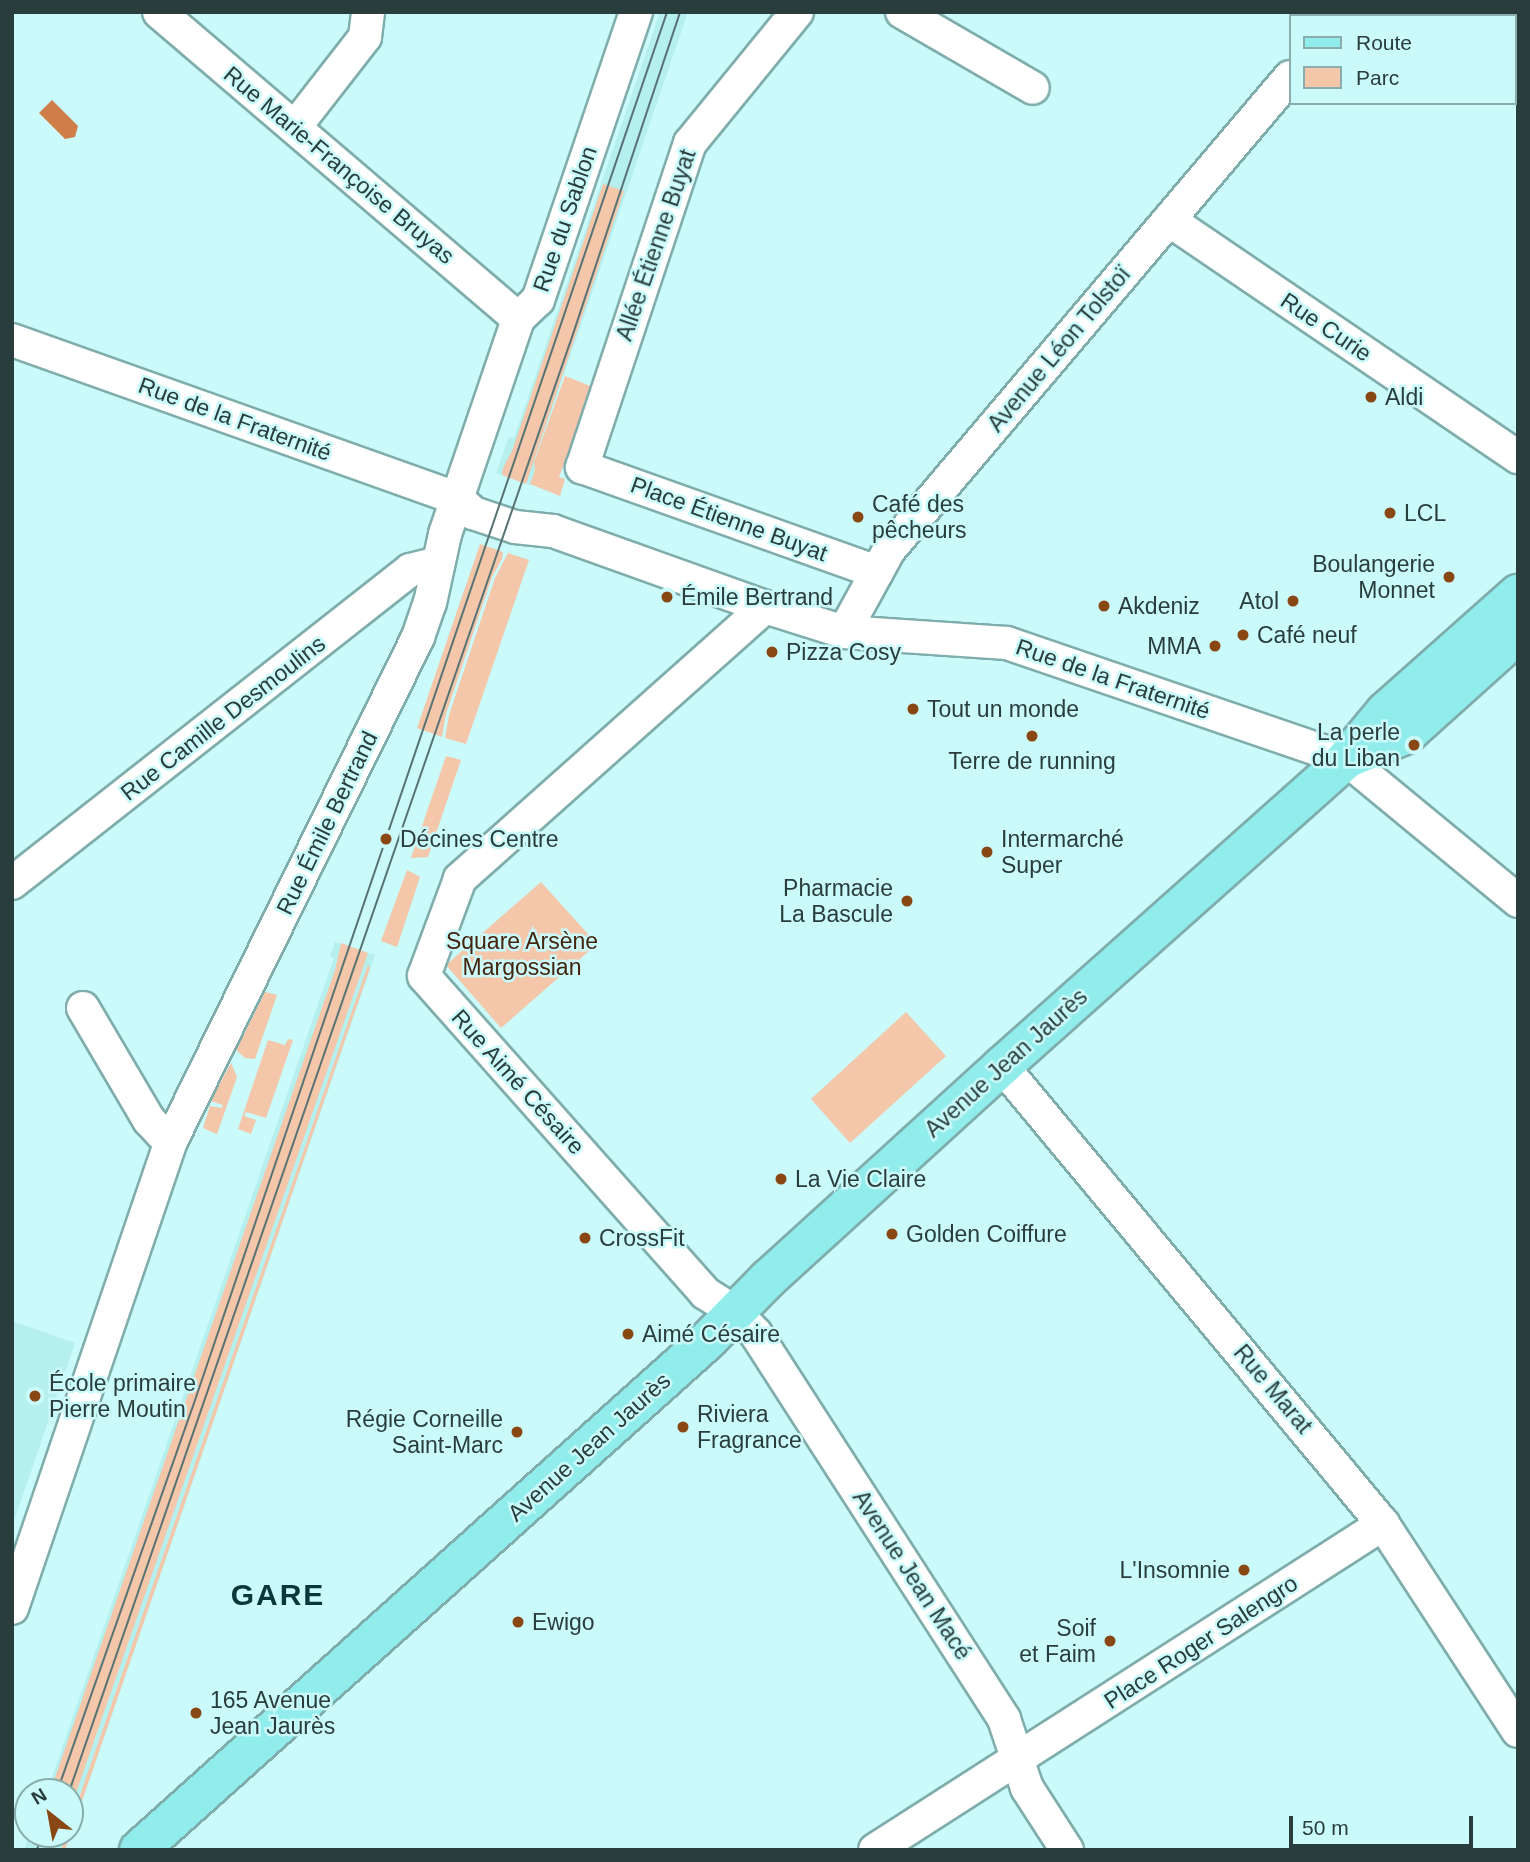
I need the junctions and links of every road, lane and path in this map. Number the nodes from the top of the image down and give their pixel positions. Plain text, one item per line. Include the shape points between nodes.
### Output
1 (159, 12) edge
2 (368, 12) edge
3 (636, 12) edge
4 (797, 12) edge
5 (902, 12) edge
6 (1288, 79) edge
7 (1033, 88) dead end
8 (295, 127) junction
9 (1168, 220) junction
10 (518, 319) junction
11 (12, 340) edge
12 (1518, 457) edge
13 (582, 467) joint
14 (458, 499) junction
15 (438, 563) junction
16 (877, 572) junction
17 (1518, 594) edge
18 (765, 607) junction
19 (844, 632) junction
20 (1518, 634) edge
21 (1346, 759) junction
22 (12, 883) edge
23 (1518, 901) edge
24 (83, 1008) dead end
25 (1002, 1066) junction
26 (172, 1139) junction
27 (735, 1312) junction
28 (1383, 1524) junction
29 (12, 1608) edge
30 (1518, 1731) edge
31 (1019, 1759) junction
32 (139, 1850) edge
33 (875, 1850) edge
34 (1067, 1850) edge

1 - 8 street, Rue Marie-Françoise Bruyas
2 - 8 street via 365,37
3 - 10 street, Rue du Sablon via 538,300
4 - 13 street, Allée Étienne Buyat via 690,142
5 - 7 street
6 - 9 street, Avenue Léon Tolstoï
8 - 10 street, Rue Marie-Françoise Bruyas
9 - 12 street, Rue Curie
9 - 16 street, Avenue Léon Tolstoï via 897,540
10 - 14 street, Rue du Sablon
11 - 14 street, Rue de la Fraternité
13 - 16 street, Place Étienne Buyat
14 - 15 street, Rue Émile Bertrand
14 - 18 street, Rue de la Fraternité via 473,513 515,527 554,531
15 - 22 street, Rue Camille Desmoulins via 410,570
15 - 26 street, Rue Émile Bertrand via 418,637
16 - 19 street, Avenue Léon Tolstoï
17 - 21 main road, Avenue Jean Jaurès via 1385,712
18 - 19 street, Rue de la Fraternité
18 - 27 street, Rue Aimé Césaire via 460,879 424,976 705,1293
19 - 21 street, Rue de la Fraternité via 1007,643
20 - 21 main road, Avenue Jean Jaurès via 1407,734
21 - 23 street
21 - 25 main road, Avenue Jean Jaurès
24 - 26 street via 149,1120
25 - 27 main road, Avenue Jean Jaurès
25 - 28 street, Rue Marat
26 - 29 street, Rue Émile Bertrand
27 - 31 street, Avenue Jean Macé via 757,1334 1004,1719
27 - 32 main road, Avenue Jean Jaurès
28 - 30 street, Rue Marat
28 - 31 street, Place Roger Salengro
31 - 33 street, Place Roger Salengro
31 - 34 street, Avenue Jean Macé via 1027,1788

